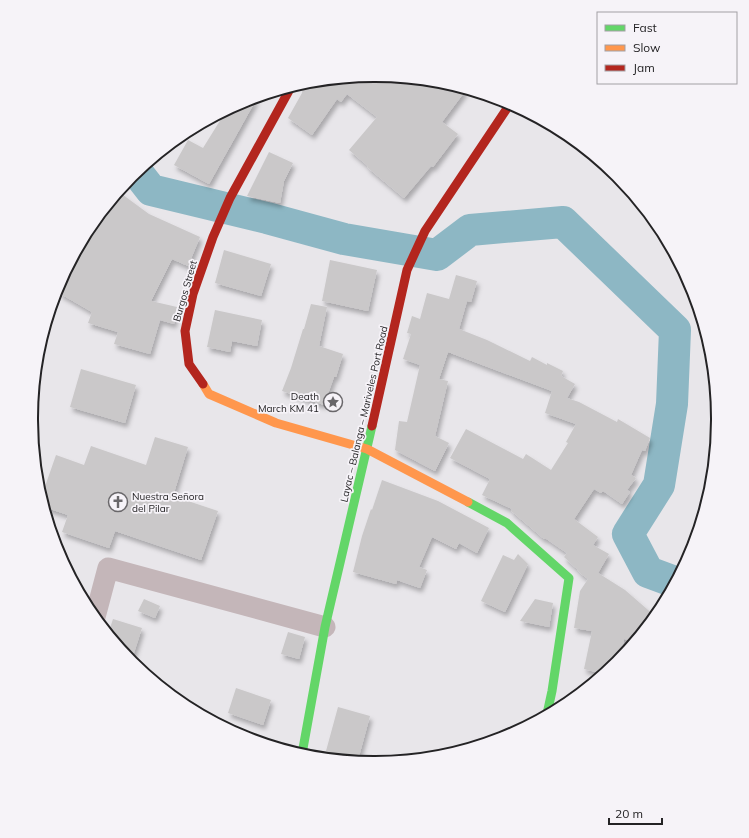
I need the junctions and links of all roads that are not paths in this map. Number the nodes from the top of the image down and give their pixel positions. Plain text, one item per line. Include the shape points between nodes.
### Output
1 (287, 94) edge
2 (506, 109) edge
3 (367, 449) junction
4 (97, 609) edge
5 (325, 627) junction
6 (549, 707) edge
7 (303, 748) edge

1 - 3 street, Burgos Street via 230,198 213,236 193,294 185,331 189,364 209,394 276,423
2 - 3 street, Layac – Balanga – Mariveles Port Road via 425,231 407,270
3 - 5 street, Layac – Balanga – Mariveles Port Road
3 - 6 street, Burgos Street via 506,524 569,578
4 - 5 street via 108,568
5 - 7 street, Layac – Balanga – Mariveles Port Road

